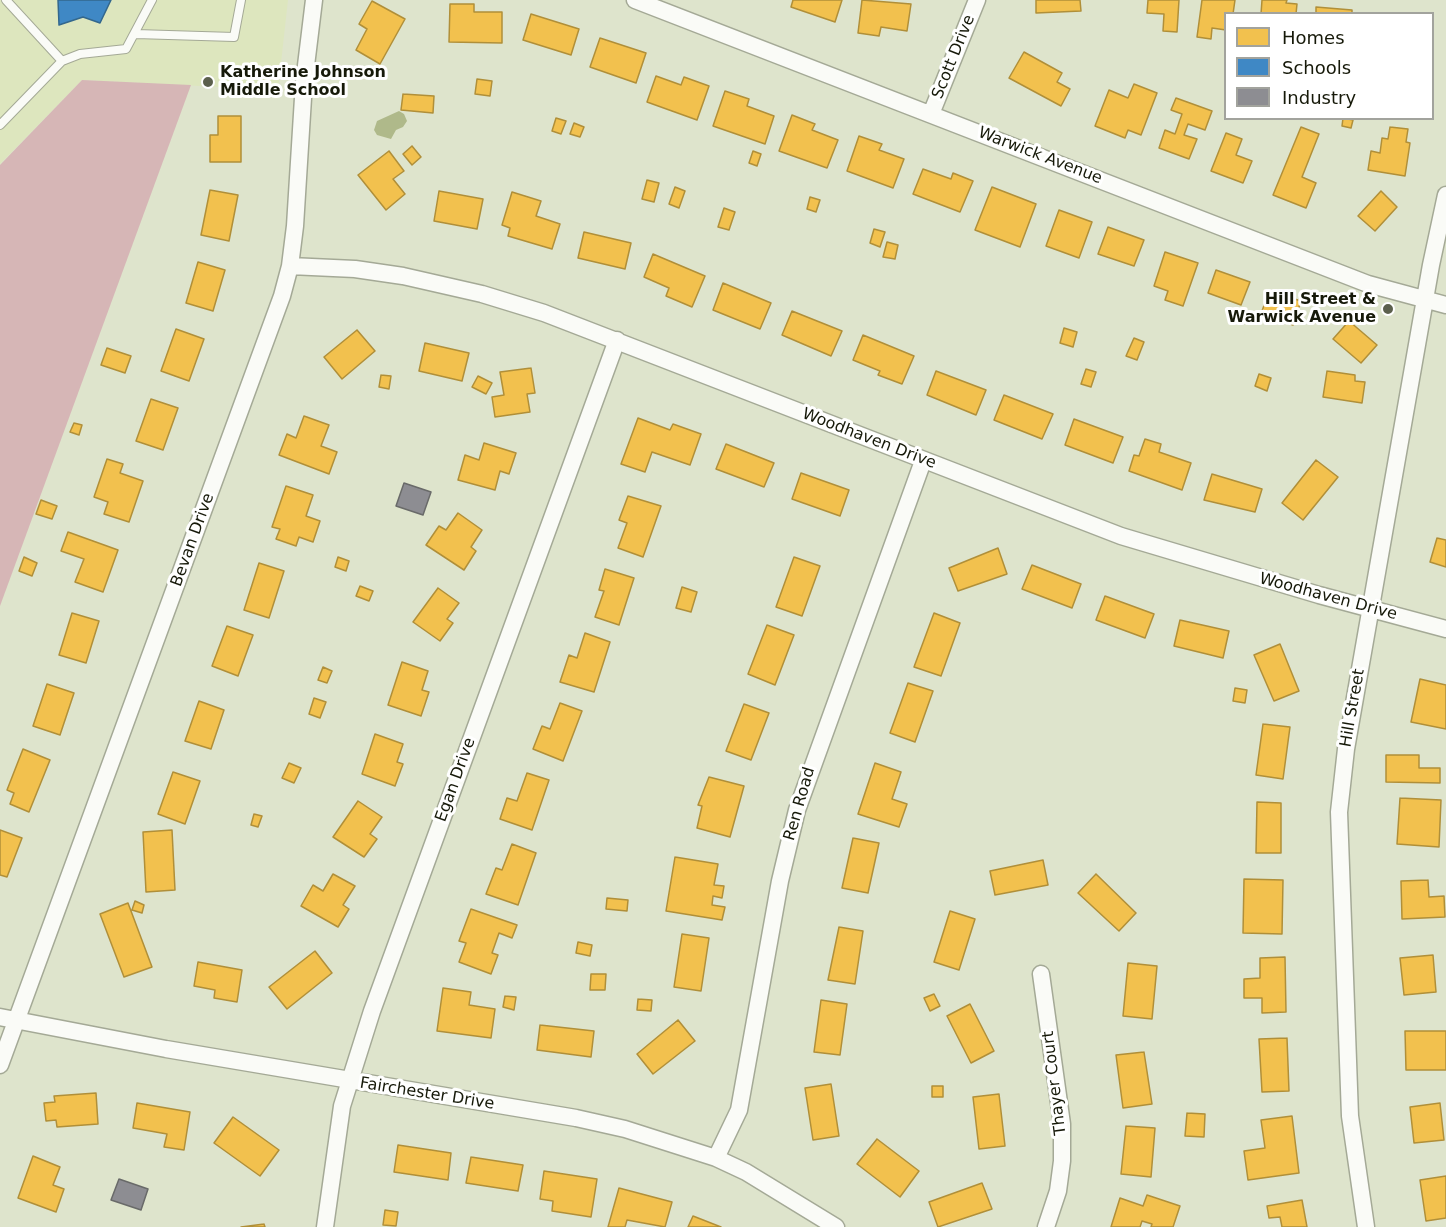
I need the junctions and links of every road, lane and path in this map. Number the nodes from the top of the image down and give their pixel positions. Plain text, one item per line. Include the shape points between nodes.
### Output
1 (6, 0) edge
2 (152, 0) edge
3 (241, 0) edge
4 (314, 0) edge
5 (635, 0) edge
6 (977, 0) edge
7 (662, 5) edge
8 (136, 34) junction
9 (62, 61) junction
10 (931, 114) junction
11 (0, 125) edge
12 (1446, 195) edge
13 (290, 266) junction
14 (1425, 301) junction
15 (1446, 305) edge
16 (617, 340) junction
17 (923, 461) junction
18 (1371, 609) junction
19 (1446, 629) edge
20 (1041, 974) dead end
21 (0, 1017) edge
22 (17, 1021) junction
23 (0, 1065) edge
24 (350, 1081) junction
25 (716, 1158) junction
26 (325, 1227) edge
27 (836, 1227) edge
28 (1046, 1227) edge
29 (1366, 1227) edge

1 - 9 lane
2 - 8 lane
3 - 8 lane via 234,37
4 - 13 street, Bevan Drive
5 - 7 street, Warwick Avenue
6 - 10 street, Scott Drive
7 - 10 street, Warwick Avenue
8 - 9 lane via 126,49 80,54
9 - 11 lane
10 - 14 street, Warwick Avenue via 1368,284
12 - 14 street, Hill Street
13 - 16 street, Woodhaven Drive via 355,269 450,285
13 - 22 street, Bevan Drive
14 - 15 street, Warwick Avenue
14 - 18 street, Hill Street
16 - 17 street, Woodhaven Drive
16 - 24 street, Egan Drive via 372,1011
17 - 18 street, Woodhaven Drive via 1168,552
17 - 25 street, Ren Road via 797,810 780,880 739,1110
18 - 19 street, Woodhaven Drive
18 - 29 street, Hill Street via 1339,812 1349,1105
20 - 28 street, Thayer Court via 1062,1124 1058,1191
21 - 22 street, Fairchester Drive
22 - 23 street, Bevan Drive
22 - 24 street, Fairchester Drive
24 - 25 street, Fairchester Drive via 576,1118
24 - 26 street, Egan Drive via 342,1107
25 - 27 street, Fairchester Drive

